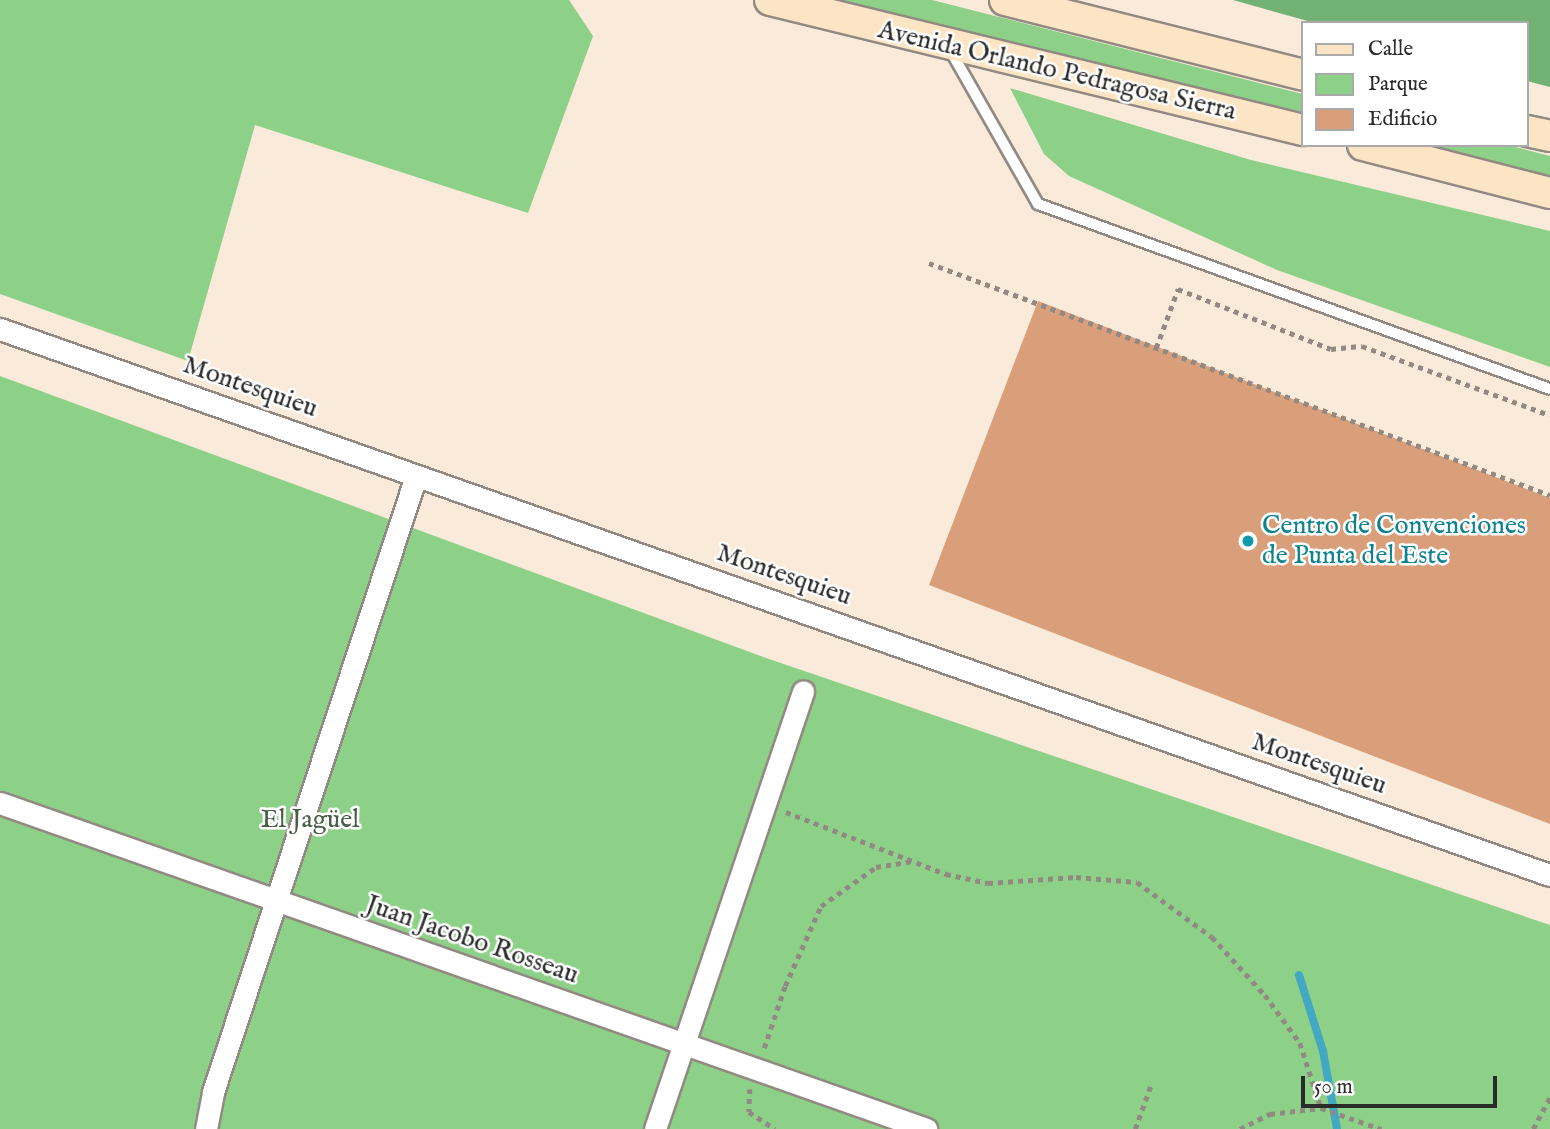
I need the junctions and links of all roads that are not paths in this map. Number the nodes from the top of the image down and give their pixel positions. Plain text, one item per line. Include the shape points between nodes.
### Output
1 (770, 0) edge
2 (1005, 0) edge
3 (948, 46) junction
4 (1302, 75) edge
5 (1302, 130) edge
6 (1529, 131) edge
7 (1550, 136) edge
8 (1371, 147) edge
9 (1550, 193) edge
10 (0, 329) edge
11 (1550, 388) edge
12 (416, 475) junction
13 (803, 691) dead end
14 (0, 803) edge
15 (1550, 875) edge
16 (274, 901) junction
17 (684, 1045) junction
18 (206, 1129) edge
19 (655, 1129) edge
20 (926, 1129) edge

1 - 3 street, Avenida Orlando Pedragosa Sierra
2 - 4 street, Avenida Orlando Pedragosa Sierra
3 - 5 street, Avenida Orlando Pedragosa Sierra
3 - 11 lane via 1038,204
6 - 7 street
8 - 9 street
10 - 12 street, Montesquieu
12 - 15 street, Montesquieu
12 - 16 street
13 - 17 street
14 - 16 street, Juan Jacobo Rosseau
16 - 17 street, Juan Jacobo Rosseau
16 - 18 street via 213,1092
17 - 19 street
17 - 20 street, Juan Jacobo Rosseau

